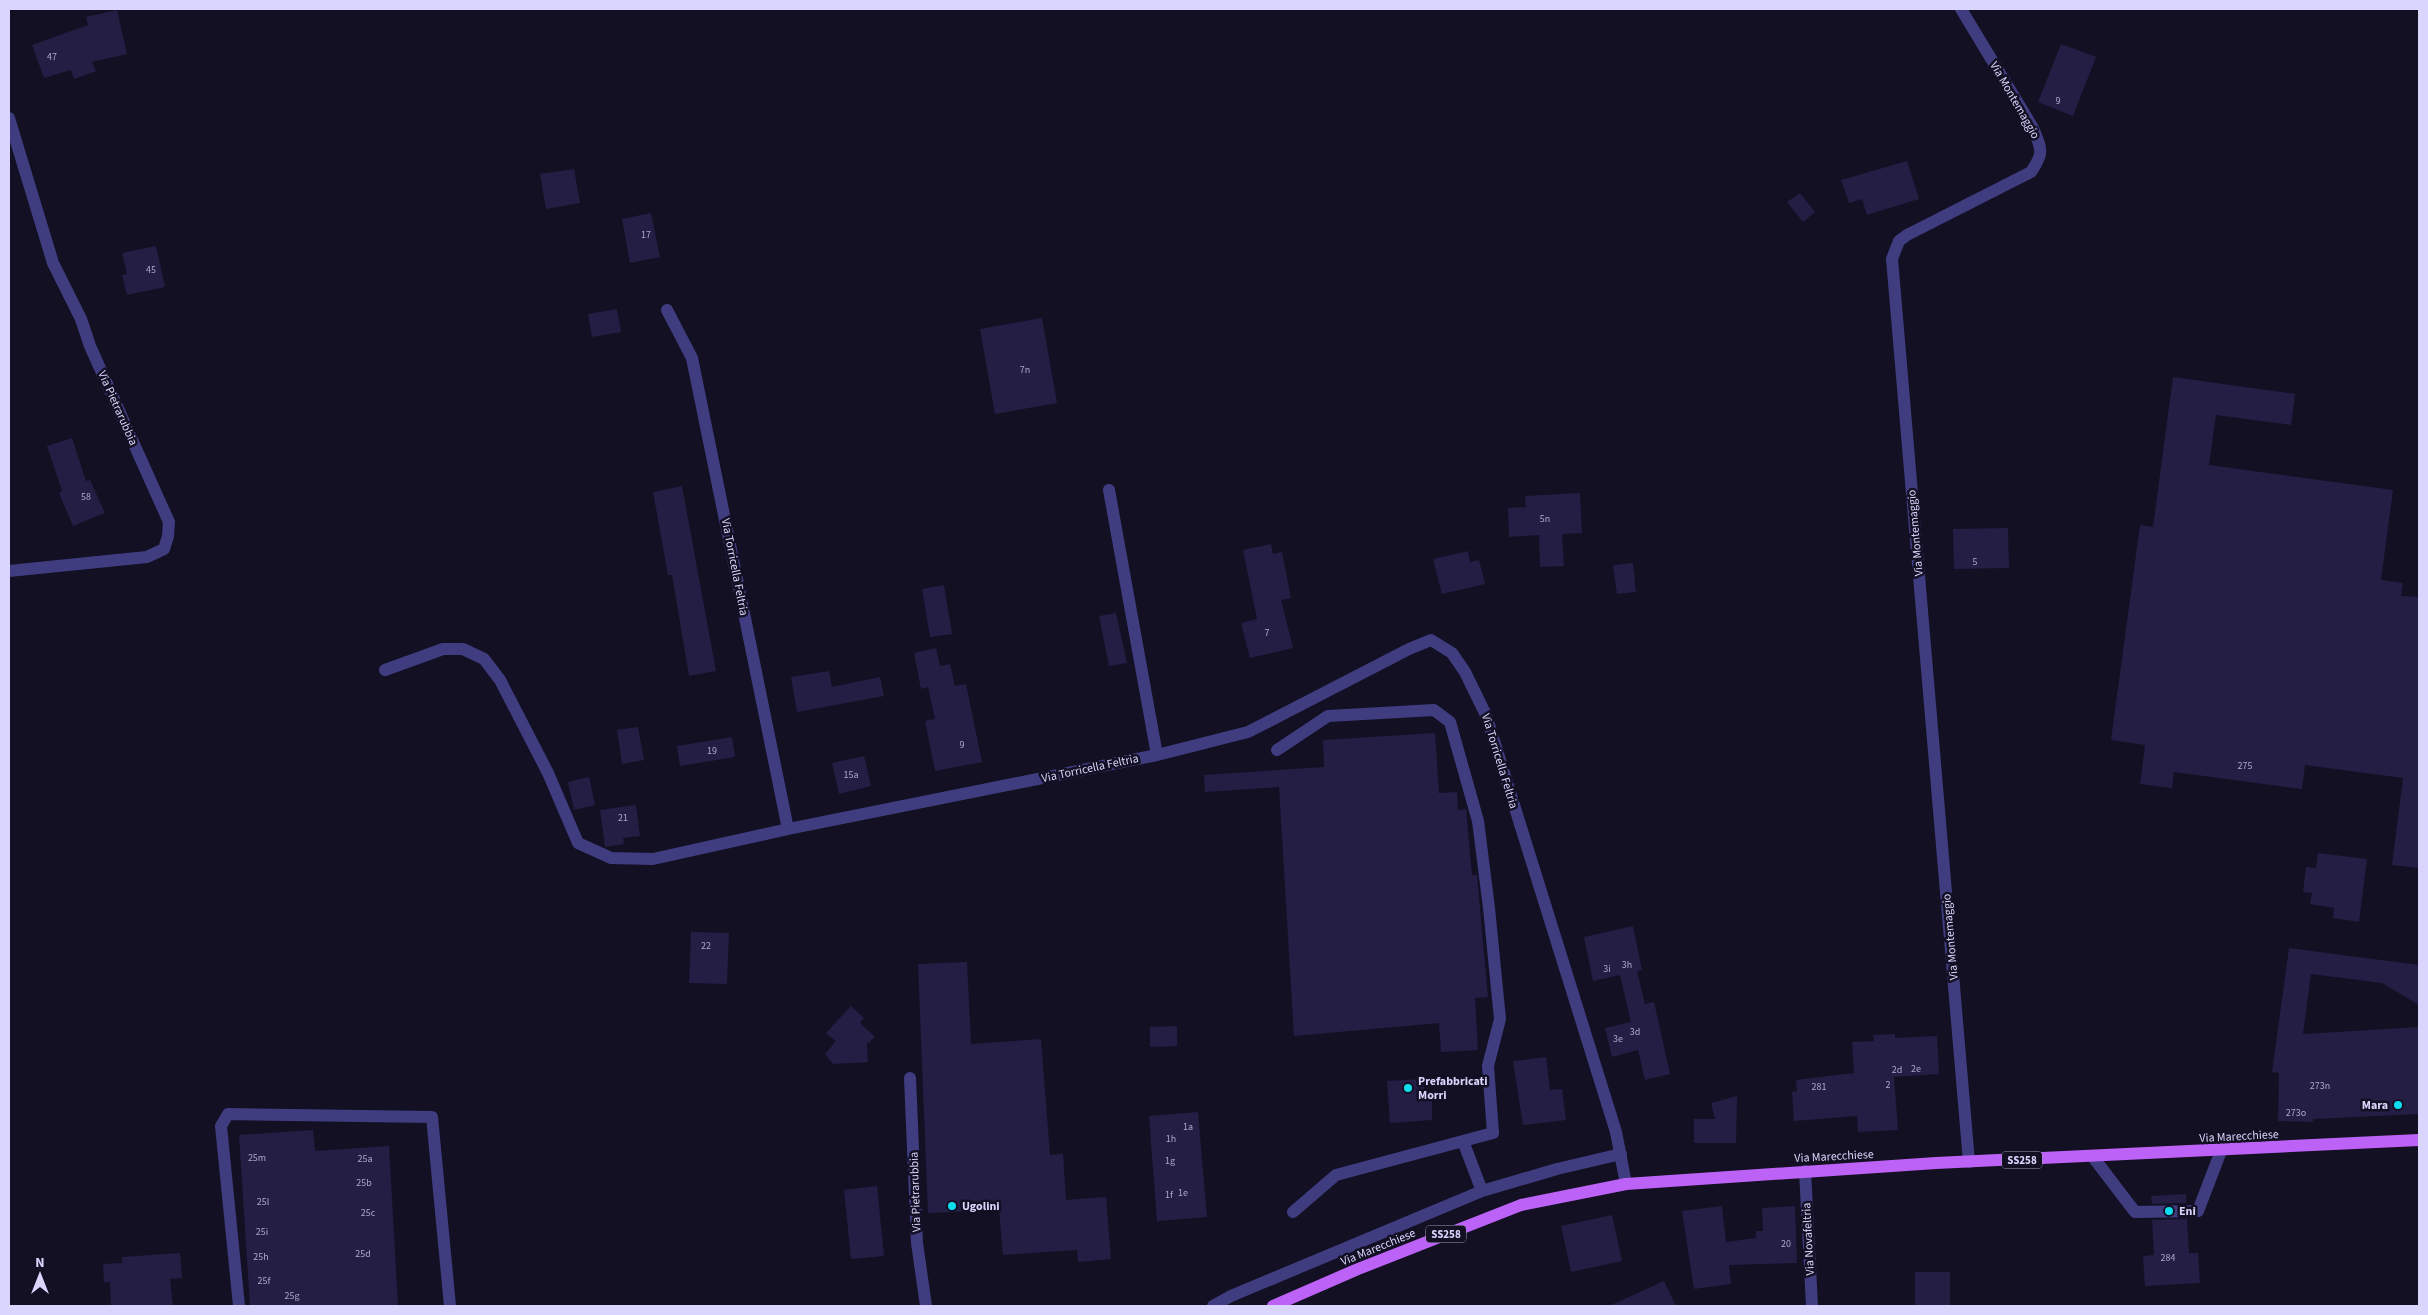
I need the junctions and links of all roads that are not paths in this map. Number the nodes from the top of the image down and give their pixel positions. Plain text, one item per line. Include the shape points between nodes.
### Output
1 (1961, 9) edge
2 (9, 118) edge
3 (667, 310) dead end
4 (1109, 490) dead end
5 (9, 571) edge
6 (385, 670) dead end
7 (1277, 750) dead end
8 (1158, 754) junction
9 (788, 829) junction
10 (910, 1078) dead end
11 (2419, 1140) edge
12 (1463, 1141) junction
13 (2221, 1151) junction
14 (1621, 1154) junction
15 (2092, 1157) junction
16 (1969, 1162) junction
17 (1805, 1171) junction
18 (1626, 1184) junction
19 (1482, 1191) junction
20 (1293, 1212) dead end
21 (239, 1306) edge
22 (450, 1306) edge
23 (926, 1306) edge
24 (1213, 1306) edge
25 (1272, 1306) edge
26 (1812, 1306) edge

1 - 16 street, Via Montemaggio via 2033,128 2041,158 2031,172 1907,235 1899,242 1892,259
2 - 5 street, Via Pietrarubbia via 53,263 81,319 169,522 164,549 148,557
3 - 9 street, Via Torricella Feltria via 692,358
4 - 8 street
6 - 9 street, Via Torricella Feltria via 443,649 463,649 484,659 500,680 548,773 578,843 611,858 653,859
7 - 12 street via 1328,716 1434,710 1450,722 1478,821 1500,1018 1488,1066 1493,1133
8 - 9 street, Via Torricella Feltria
8 - 14 street, Via Torricella Feltria via 1248,732 1431,640 1452,653 1486,715
10 - 23 street, Via Pietrarubbia via 917,1243
11 - 13 main road, Via Marecchiese / SS258
12 - 19 street
12 - 20 street via 1336,1175
13 - 15 main road, Via Marecchiese / SS258
13 - 15 street via 2198,1211 2135,1212
14 - 18 street, Via Torricella Feltria
14 - 19 street
15 - 16 main road, Via Marecchiese / SS258
16 - 17 main road, Via Marecchiese / SS258
17 - 18 main road, Via Marecchiese / SS258
17 - 26 street, Via Novafeltria
18 - 25 main road, Via Marecchiese / SS258 via 1522,1205
19 - 24 street
21 - 22 street via 222,1126 228,1114 432,1117

